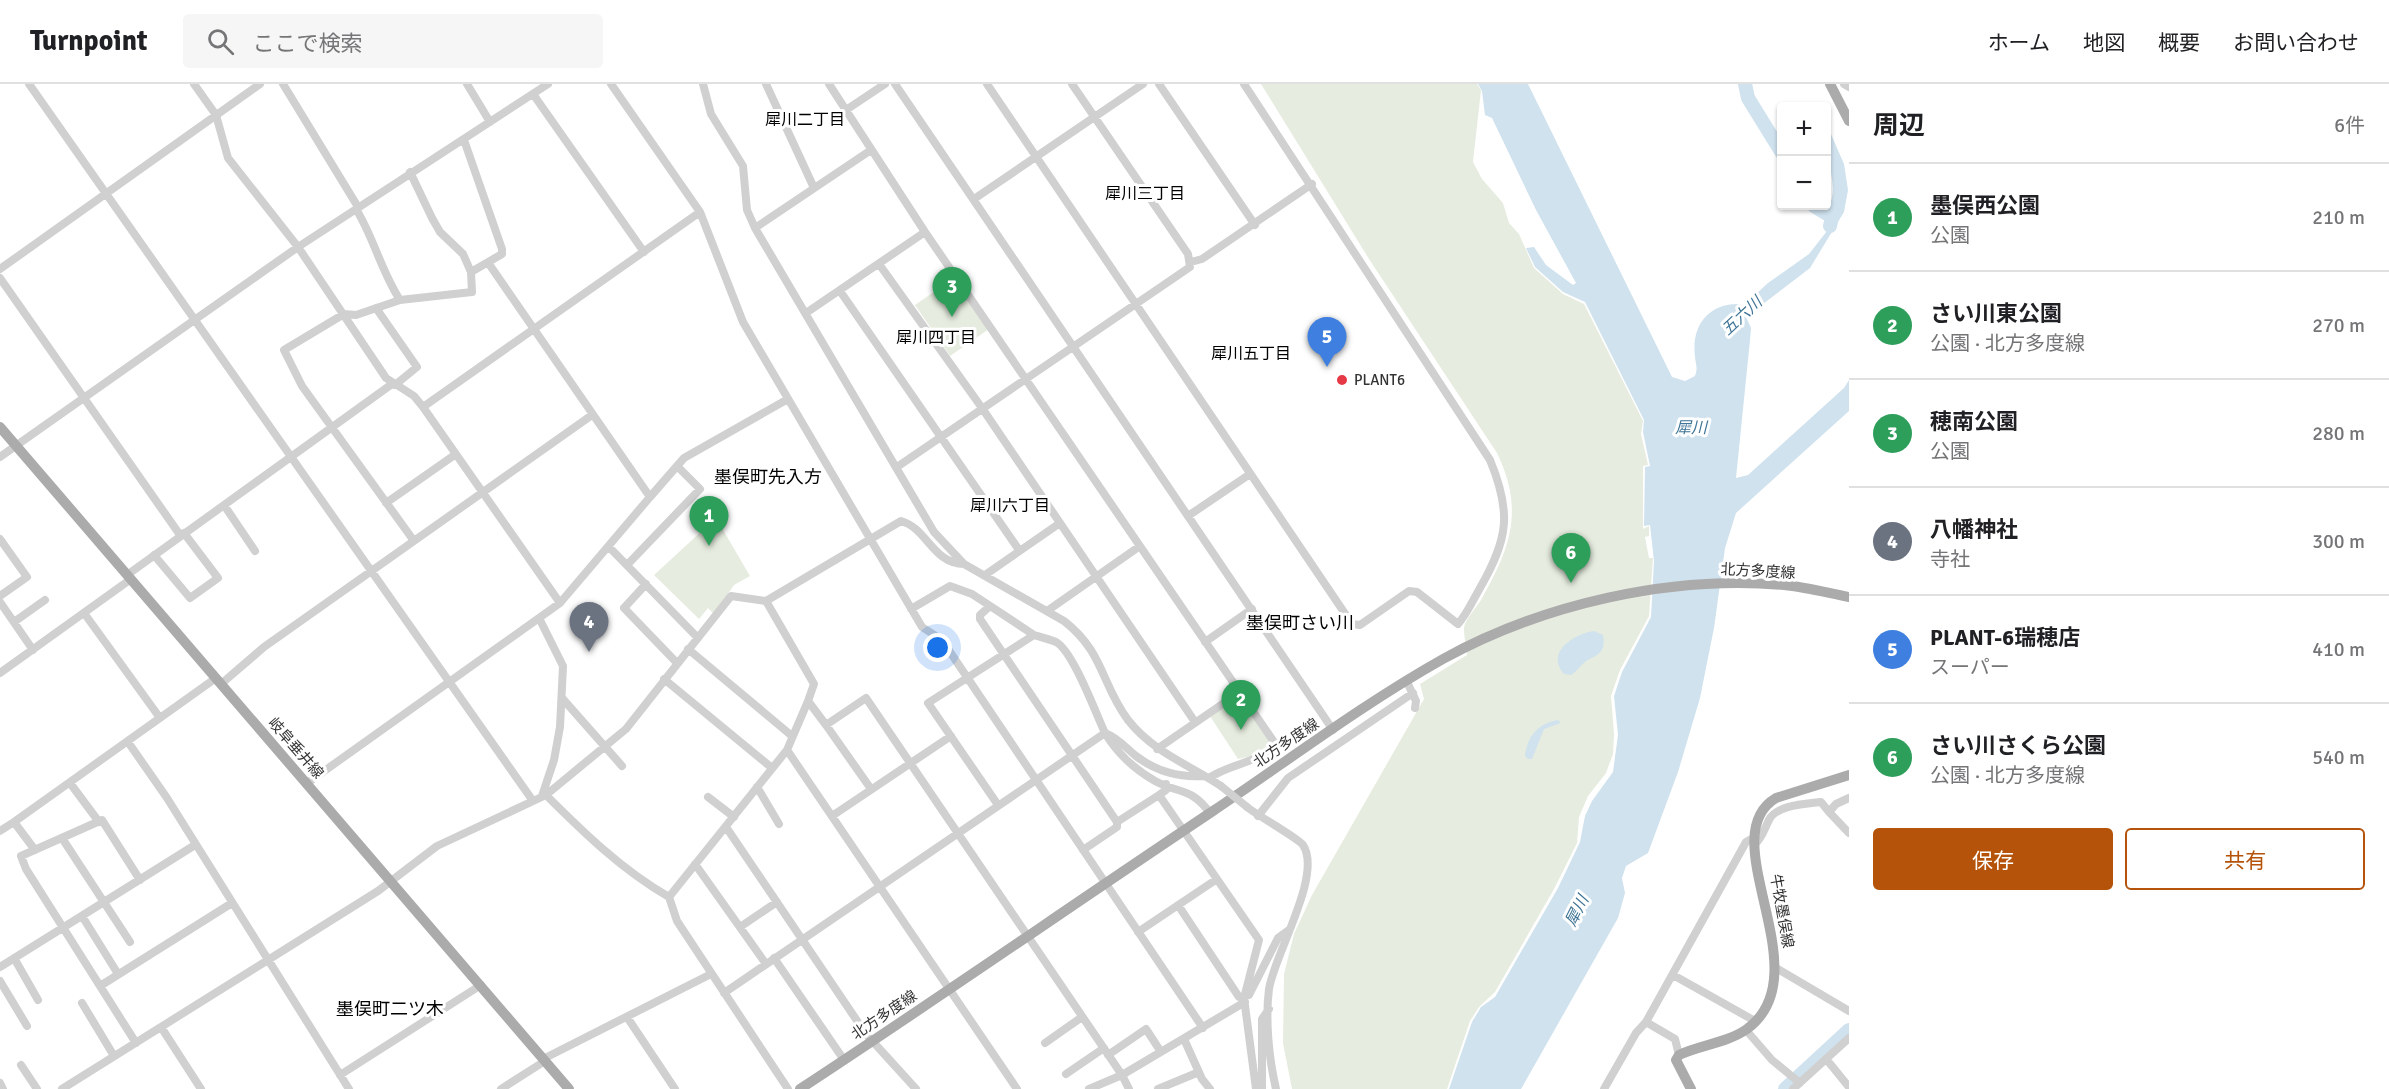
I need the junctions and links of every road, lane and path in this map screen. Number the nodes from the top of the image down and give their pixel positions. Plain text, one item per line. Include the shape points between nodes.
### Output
1 (28, 84) edge
2 (194, 84) edge
3 (260, 84) edge
4 (283, 84) edge
5 (467, 84) edge
6 (548, 84) edge
7 (611, 84) edge
8 (704, 84) edge
9 (766, 84) edge
10 (829, 84) edge
11 (885, 84) edge
12 (895, 84) edge
13 (987, 84) edge
14 (1072, 84) edge
15 (1143, 84) edge
16 (1158, 84) edge
17 (1244, 84) edge
18 (1830, 84) edge
19 (1844, 84) edge
20 (1849, 87) edge
21 (533, 94) junction
22 (846, 110) junction
23 (216, 115) junction
24 (1095, 117) junction
25 (1849, 121) edge
26 (490, 122) junction
27 (464, 140) junction
28 (871, 150) junction
29 (1036, 157) junction
30 (410, 172) junction
31 (1312, 184) junction
32 (814, 188) junction
33 (105, 194) junction
34 (974, 199) junction
35 (357, 208) junction
36 (700, 212) junction
37 (1255, 225) junction
38 (755, 228) junction
39 (925, 232) junction
40 (298, 247) junction
41 (644, 252) junction
42 (1191, 262) junction
43 (489, 264) junction
44 (879, 264) junction
45 (0, 269) edge
46 (471, 272) junction
47 (0, 278) edge
48 (840, 291) junction
49 (399, 300) junction
50 (1136, 304) junction
51 (376, 308) junction
52 (344, 314) junction
53 (806, 314) junction
54 (194, 321) junction
55 (533, 330) junction
56 (1074, 346) junction
57 (1027, 378) junction
58 (394, 385) junction
59 (83, 396) junction
60 (788, 399) junction
61 (423, 407) junction
62 (982, 408) junction
63 (592, 415) junction
64 (0, 428) edge
65 (332, 428) junction
66 (940, 437) junction
67 (15, 445) junction
68 (456, 454) junction
69 (0, 457) edge
70 (291, 457) junction
71 (677, 466) junction
72 (897, 467) junction
73 (1250, 474) junction
74 (483, 492) junction
75 (650, 497) junction
76 (386, 503) junction
77 (224, 505) junction
78 (1188, 516) junction
79 (1060, 523) junction
80 (182, 534) junction
81 (0, 539) edge
82 (414, 541) junction
83 (870, 541) junction
84 (1140, 546) junction
85 (609, 547) junction
86 (1019, 550) junction
87 (255, 551) dead end
88 (154, 555) junction
89 (628, 564) junction
90 (964, 564) junction
91 (371, 571) junction
92 (985, 575) junction
93 (1096, 576) junction
94 (129, 577) junction
95 (646, 584) junction
96 (0, 596) edge
97 (1849, 597) edge
98 (45, 600) dead end
99 (0, 602) edge
100 (766, 602) junction
101 (560, 603) junction
102 (990, 606) junction
103 (911, 609) junction
104 (1252, 609) junction
105 (1047, 611) junction
106 (84, 613) junction
107 (539, 618) junction
108 (14, 622) junction
109 (1034, 635) junction
110 (698, 638) junction
111 (1205, 642) junction
112 (688, 649) junction
113 (33, 650) junction
114 (1003, 654) junction
115 (676, 663) junction
116 (0, 673) edge
117 (967, 677) junction
118 (664, 679) junction
119 (219, 681) junction
120 (448, 682) junction
121 (1407, 682) junction
122 (1240, 692) junction
123 (1413, 693) junction
124 (562, 698) junction
125 (808, 701) junction
126 (1415, 708) dead end
127 (160, 718) junction
128 (1195, 722) junction
129 (826, 725) junction
130 (1333, 729) junction
131 (1105, 733) junction
132 (792, 736) junction
133 (951, 736) junction
134 (128, 742) junction
135 (605, 747) junction
136 (1157, 749) junction
137 (787, 750) junction
138 (1072, 755) junction
139 (911, 764) junction
140 (622, 766) dead end
141 (772, 768) junction
142 (1849, 775) edge
143 (1207, 777) junction
144 (1035, 779) junction
145 (70, 783) junction
146 (306, 784) junction
147 (1166, 784) junction
148 (757, 787) junction
149 (871, 789) junction
150 (544, 795) junction
151 (1159, 795) junction
152 (708, 797) dead end
153 (1849, 798) edge
154 (533, 801) junction
155 (999, 805) junction
156 (1829, 812) junction
157 (1210, 813) junction
158 (832, 816) junction
159 (1258, 816) junction
160 (734, 817) junction
161 (14, 822) junction
162 (99, 822) junction
163 (1117, 822) junction
164 (779, 824) dead end
165 (726, 826) junction
166 (1183, 830) junction
167 (0, 831) edge
168 (957, 833) junction
169 (1849, 833) edge
170 (62, 838) junction
171 (1755, 840) junction
172 (195, 845) junction
173 (35, 850) junction
174 (1083, 850) junction
175 (695, 864) junction
176 (1217, 879) junction
177 (140, 880) junction
178 (391, 881) junction
179 (1106, 883) junction
180 (879, 886) junction
181 (669, 897) junction
182 (104, 902) junction
183 (777, 902) junction
184 (231, 903) junction
185 (1178, 905) junction
186 (82, 916) junction
187 (740, 927) junction
188 (63, 928) junction
189 (1289, 930) junction
190 (1138, 932) junction
191 (1027, 935) junction
192 (802, 939) junction
193 (130, 942) dead end
194 (14, 958) junction
195 (774, 958) junction
196 (268, 960) junction
197 (766, 964) junction
198 (0, 967) edge
199 (1776, 968) junction
200 (118, 974) junction
201 (711, 974) junction
202 (1673, 975) junction
203 (0, 981) edge
204 (100, 986) junction
205 (481, 986) junction
206 (949, 989) junction
207 (724, 993) junction
208 (38, 1000) dead end
209 (1245, 1000) junction
210 (82, 1003) dead end
211 (1269, 1009) junction
212 (1849, 1011) edge
213 (627, 1017) junction
214 (1082, 1017) junction
215 (1755, 1021) junction
216 (1646, 1022) junction
217 (27, 1026) dead end
218 (161, 1027) junction
219 (1203, 1028) junction
220 (1746, 1030) junction
221 (1849, 1038) edge
222 (1184, 1039) junction
223 (872, 1041) junction
224 (135, 1042) junction
225 (1045, 1043) dead end
226 (1106, 1051) junction
227 (1161, 1052) junction
228 (1679, 1055) junction
229 (114, 1056) junction
230 (544, 1060) junction
231 (844, 1060) junction
232 (1827, 1060) junction
233 (21, 1065) dead end
234 (1199, 1072) junction
235 (1066, 1074) dead end
236 (340, 1075) junction
237 (1122, 1075) junction
238 (0, 1083) edge
239 (1798, 1084) edge
240 (511, 1087) edge
241 (1849, 1087) edge
242 (3, 1089) edge
243 (37, 1089) edge
244 (62, 1089) edge
245 (201, 1089) edge
246 (349, 1089) edge
247 (501, 1089) edge
248 (569, 1089) edge
249 (675, 1089) edge
250 (788, 1089) edge
251 (800, 1089) edge
252 (916, 1089) edge
253 (1017, 1089) edge
254 (1089, 1089) edge
255 (1129, 1089) edge
256 (1158, 1089) edge
257 (1210, 1089) edge
258 (1256, 1089) edge
259 (1262, 1089) edge
260 (1276, 1089) edge
261 (1604, 1089) edge
262 (1692, 1089) edge

1 - 33 street
2 - 23 street
3 - 23 street
4 - 35 street
5 - 26 street
6 - 21 street
7 - 36 street
8 - 38 street via 711,114 743,166 747,210
9 - 32 street
10 - 22 street
11 - 22 street
12 - 34 street
13 - 29 street
14 - 24 street
15 - 24 street
16 - 37 street
17 - 31 street
18 - 25 main road
19 - 20 street
21 - 26 street
21 - 41 street
22 - 28 street
23 - 33 street
23 - 40 street via 228,158
24 - 29 street
24 - 42 street
26 - 27 street
27 - 30 street
27 - 43 street via 502,249 502,254
28 - 32 street
28 - 39 street
29 - 34 street
29 - 50 street
30 - 35 street
30 - 46 street via 440,232 463,254
31 - 37 street
31 - 73 street via 1490,460 1503,491 1504,524 1498,552 1458,624 1417,592 1410,591 1355,626
32 - 38 street
33 - 45 street
33 - 54 street
34 - 56 street
35 - 40 street
35 - 49 street via 385,277
36 - 41 street
36 - 60 street via 743,322
37 - 42 street via 1203,259
38 - 53 street
39 - 44 street
39 - 57 street
40 - 52 street
40 - 54 street
41 - 55 street
42 - 50 street via 1185,271
43 - 46 street
43 - 55 street
44 - 48 street
44 - 62 street
46 - 49 street via 472,292
47 - 59 street
48 - 53 street
48 - 66 street
49 - 51 street
50 - 56 street
50 - 73 street
51 - 52 street via 356,315
51 - 58 street via 417,367
52 - 58 street
52 - 65 street via 284,350 302,386
53 - 72 street
54 - 59 street
54 - 70 street
55 - 61 street
55 - 63 street
56 - 57 street
56 - 78 street
57 - 62 street
57 - 84 street
58 - 61 street via 414,396
58 - 65 street
59 - 67 street
59 - 80 street
60 - 71 street via 684,458
60 - 83 street
61 - 68 street
62 - 66 street
62 - 79 street
63 - 74 street
63 - 75 street
64 - 67 main road, 岐阜垂井線
65 - 70 street
65 - 76 street
66 - 72 street
66 - 86 street
67 - 69 street
67 - 94 main road, 岐阜垂井線
68 - 74 street
68 - 76 street
70 - 77 street
70 - 91 street
71 - 75 street
71 - 89 street via 700,489
72 - 90 street via 934,532
73 - 78 street
74 - 82 street
74 - 101 street
75 - 85 street
76 - 82 street
77 - 80 street
77 - 87 street
78 - 104 street
79 - 86 street
79 - 93 street
80 - 88 street
80 - 88 street via 218,578 190,598
81 - 96 street via 27,577
82 - 91 street
83 - 90 street via 905,522 945,560
83 - 100 street
83 - 103 street
84 - 93 street
84 - 111 street
85 - 89 street
85 - 101 street
86 - 92 street
88 - 94 street
89 - 95 street
90 - 92 street
91 - 119 street
91 - 120 street
92 - 105 street
93 - 105 street
93 - 128 street
94 - 106 street
94 - 119 main road, 岐阜垂井線
95 - 110 street
95 - 115 street via 624,608
97 - 121 main road, 北方多度線 via 1785,585 1711,584 1596,601 1490,636
98 - 108 street
99 - 108 street
100 - 110 street via 731,596
100 - 125 street via 814,684
101 - 107 street
102 - 103 street via 950,586
102 - 109 street
102 - 114 street via 980,620
103 - 117 street via 922,627 942,640
104 - 111 street
104 - 130 street
105 - 136 street via 1079,632 1090,645 1127,718
106 - 113 street
106 - 127 street
107 - 120 street
107 - 124 street via 563,666
108 - 113 street
109 - 114 street
109 - 131 street via 1057,642 1064,649
110 - 112 street
111 - 122 street
112 - 115 street
112 - 132 street
113 - 116 street
114 - 117 street
114 - 138 street
115 - 118 street
117 - 133 street via 928,703
117 - 144 street
118 - 135 street via 626,729
118 - 141 street
119 - 127 street
119 - 146 main road, 岐阜垂井線
120 - 146 street
120 - 154 street
121 - 123 street
121 - 130 main road, 北方多度線
122 - 128 street
122 - 143 street via 1274,742 1273,749 1258,760
123 - 126 street
123 - 159 street via 1288,778
124 - 135 street
124 - 150 street via 554,760
125 - 129 street
125 - 132 street
127 - 134 street
128 - 136 street
129 - 139 street via 866,698
129 - 149 street
130 - 157 main road, 北方多度線
131 - 138 street
131 - 143 street via 1155,768
131 - 147 street via 1132,765
132 - 137 street
133 - 139 street
133 - 155 street
134 - 145 street
134 - 172 street
135 - 140 street
135 - 150 street
136 - 143 street
137 - 141 street
137 - 158 street
138 - 144 street
138 - 163 street
139 - 149 street
139 - 168 street
141 - 148 street
142 - 171 main road, 牛牧墨俣線 via 1768,802 1758,818
143 - 159 street, bridge
144 - 155 street
144 - 174 street
145 - 161 street
145 - 162 street
146 - 178 main road, 岐阜垂井線
147 - 151 street via 1166,790
147 - 157 street via 1187,790
148 - 160 street
148 - 164 street
149 - 158 street
150 - 154 street
150 - 181 street via 646,884
151 - 163 street
151 - 166 street
152 - 160 street
153 - 156 street
154 - 178 street via 437,846
155 - 168 street
156 - 169 street
156 - 171 street via 1821,802 1777,811
157 - 166 main road, 北方多度線
158 - 180 street
159 - 189 street via 1299,840 1306,851 1305,886
160 - 165 street
161 - 167 street
161 - 173 street
162 - 170 street
162 - 177 street via 102,820
163 - 174 street via 1117,826
165 - 175 street
165 - 183 street
166 - 176 street
166 - 179 main road, 北方多度線
168 - 180 street
168 - 191 street
170 - 173 street
170 - 182 street
171 - 199 main road, 牛牧墨俣線
171 - 202 street via 1746,842
172 - 177 street
172 - 184 street
173 - 188 street via 21,856
174 - 179 street
175 - 181 street
175 - 187 street
176 - 185 street
176 - 209 street via 1259,940
177 - 182 street
178 - 196 street
178 - 205 main road, 岐阜垂井線
179 - 190 street
179 - 191 main road, 北方多度線
180 - 192 street
180 - 206 street
181 - 201 street via 677,921
182 - 186 street
182 - 193 street
183 - 187 street
183 - 192 street
184 - 196 street
184 - 200 street
185 - 190 street
185 - 209 street via 1239,997
186 - 188 street
186 - 200 street
187 - 197 street
188 - 194 street
188 - 204 street
189 - 209 street via 1278,938 1255,988
189 - 211 street via 1270,986
190 - 219 street
191 - 206 main road, 北方多度線
191 - 214 street
192 - 195 street
192 - 223 street
194 - 198 street
194 - 208 street
195 - 197 street
195 - 231 street
196 - 218 street
196 - 236 street
197 - 207 street
199 - 212 street
199 - 215 main road, 牛牧墨俣線 via 1769,999
200 - 204 street
201 - 207 street
201 - 213 street
202 - 215 street
202 - 216 street
203 - 217 street
204 - 224 street
205 - 230 main road, 岐阜垂井線
205 - 236 street
206 - 223 main road, 北方多度線
206 - 253 street
207 - 250 street
209 - 219 street
209 - 258 street
210 - 229 street
211 - 259 street via 1262,1019
211 - 260 street
213 - 230 street
213 - 249 street
214 - 225 street
214 - 226 street
215 - 220 main road, 牛牧墨俣線
216 - 228 street via 1675,1039
216 - 261 street
218 - 224 street
218 - 245 street
219 - 222 street
220 - 228 main road, 牛牧墨俣線
220 - 239 street
221 - 232 street
222 - 227 street
222 - 234 street
223 - 231 main road, 北方多度線
223 - 252 street
224 - 229 street
226 - 227 street via 1146,1029
226 - 235 street
226 - 237 street
227 - 237 street
228 - 262 main road via 1679,1069
229 - 244 street
230 - 240 street
230 - 248 main road, 岐阜垂井線
231 - 251 main road, 北方多度線
232 - 239 street
232 - 241 street
233 - 243 street
234 - 256 street
234 - 257 street
236 - 246 street
237 - 254 street
237 - 255 street
238 - 242 street
240 - 247 street

